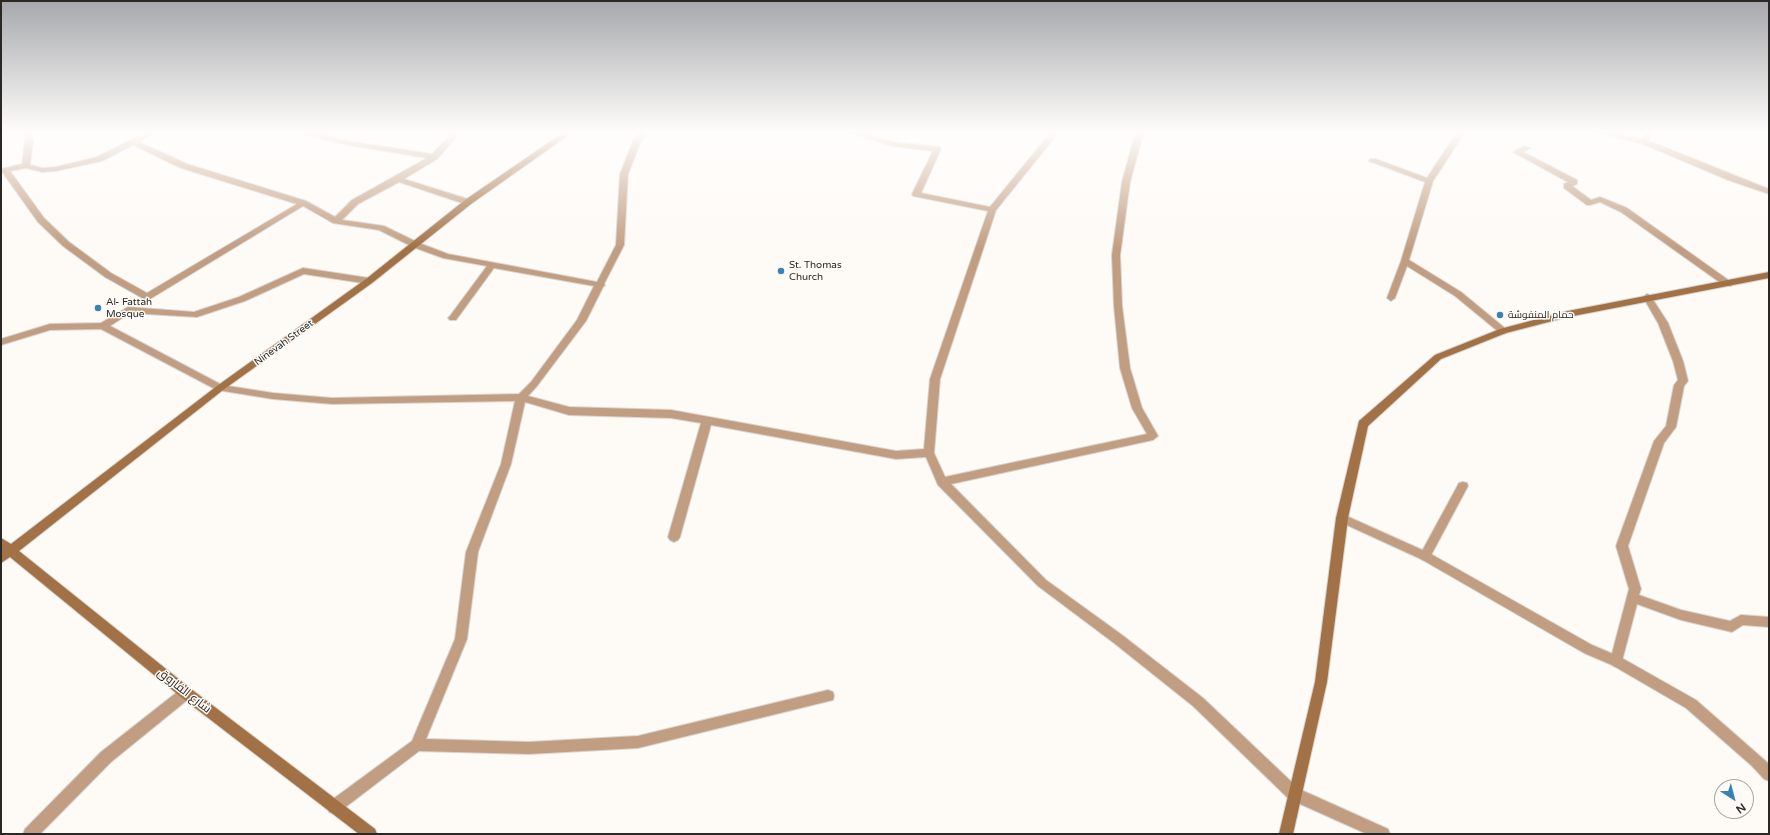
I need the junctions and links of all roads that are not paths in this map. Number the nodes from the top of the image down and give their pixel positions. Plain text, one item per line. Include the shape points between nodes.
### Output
1 (3, 171) edge
2 (200, 171) edge
3 (411, 171) edge
4 (513, 171) edge
5 (625, 171) edge
6 (927, 171) edge
7 (1024, 171) edge
8 (1129, 171) edge
9 (1401, 171) edge
10 (1436, 171) edge
11 (1553, 171) edge
12 (1714, 171) edge
13 (398, 179) junction
14 (1429, 181) junction
15 (1769, 192) edge
16 (468, 202) junction
17 (303, 203) junction
18 (992, 210) junction
19 (336, 221) junction
20 (416, 245) junction
21 (1405, 261) junction
22 (492, 265) junction
23 (1769, 275) edge
24 (369, 281) junction
25 (1728, 284) junction
26 (601, 285) junction
27 (147, 297) junction
28 (1647, 297) junction
29 (1391, 298) dead end
30 (128, 310) junction
31 (453, 318) dead end
32 (103, 326) junction
33 (1503, 331) junction
34 (1, 342) edge
35 (220, 388) junction
36 (521, 397) junction
37 (707, 420) junction
38 (929, 453) junction
39 (942, 482) junction
40 (1463, 486) dead end
41 (1342, 518) junction
42 (674, 537) dead end
43 (4, 551) edge
44 (1425, 556) junction
45 (1632, 597) junction
46 (1769, 622) edge
47 (1616, 661) junction
48 (186, 693) junction
49 (828, 696) dead end
50 (417, 745) junction
51 (1769, 774) edge
52 (1294, 794) junction
53 (334, 807) junction
54 (30, 834) edge
55 (370, 834) edge
56 (1286, 834) edge
57 (1383, 834) edge

1 - 27 street via 41,220 66,244 108,275
2 - 17 street
3 - 13 street
4 - 16 main road, Ninevah Street
5 - 26 street via 620,245
6 - 18 street via 916,194
7 - 18 street
8 - 39 street via 1116,255 1118,306 1125,368 1136,408 1153,436
9 - 14 street
10 - 14 street
11 - 25 street via 1574,182 1568,186 1590,203 1600,199 1624,210
12 - 15 street
13 - 16 street
13 - 19 street via 355,202
14 - 21 street
16 - 20 main road, Ninevah Street
17 - 19 street
17 - 27 street
18 - 38 street via 935,379
19 - 20 street via 381,228
20 - 22 street via 446,256
20 - 24 main road, Ninevah Street
21 - 29 street
21 - 33 street via 1458,294
22 - 26 street
22 - 31 street
23 - 25 main road
24 - 30 street via 303,271 242,299 194,315
24 - 35 main road, Ninevah Street
25 - 28 main road
26 - 36 street via 581,321 534,384
27 - 30 street
28 - 33 main road
28 - 45 street via 1663,323 1683,381 1679,385 1671,427 1659,442 1622,546 1635,589
30 - 32 street
32 - 34 street via 50,327
32 - 35 street
33 - 41 main road via 1438,357 1363,424
35 - 36 street via 273,396 332,400
35 - 43 main road, Ninevah Street
36 - 37 street via 569,411 671,414
36 - 50 street via 506,464 472,552 461,639
37 - 38 street via 896,455
37 - 42 street
38 - 39 street
39 - 52 street via 1042,583 1198,702
40 - 44 street
41 - 44 street
41 - 52 main road via 1322,682
43 - 48 main road, شارع الفاروق
44 - 47 street via 1588,649
45 - 46 street via 1681,615 1732,627 1740,620
45 - 47 street
47 - 51 street via 1691,704
48 - 53 main road, شارع الفاروق
48 - 54 street via 106,757
49 - 50 street via 638,742 529,748
50 - 53 street
52 - 56 main road
52 - 57 street
53 - 55 main road, شارع الفاروق

